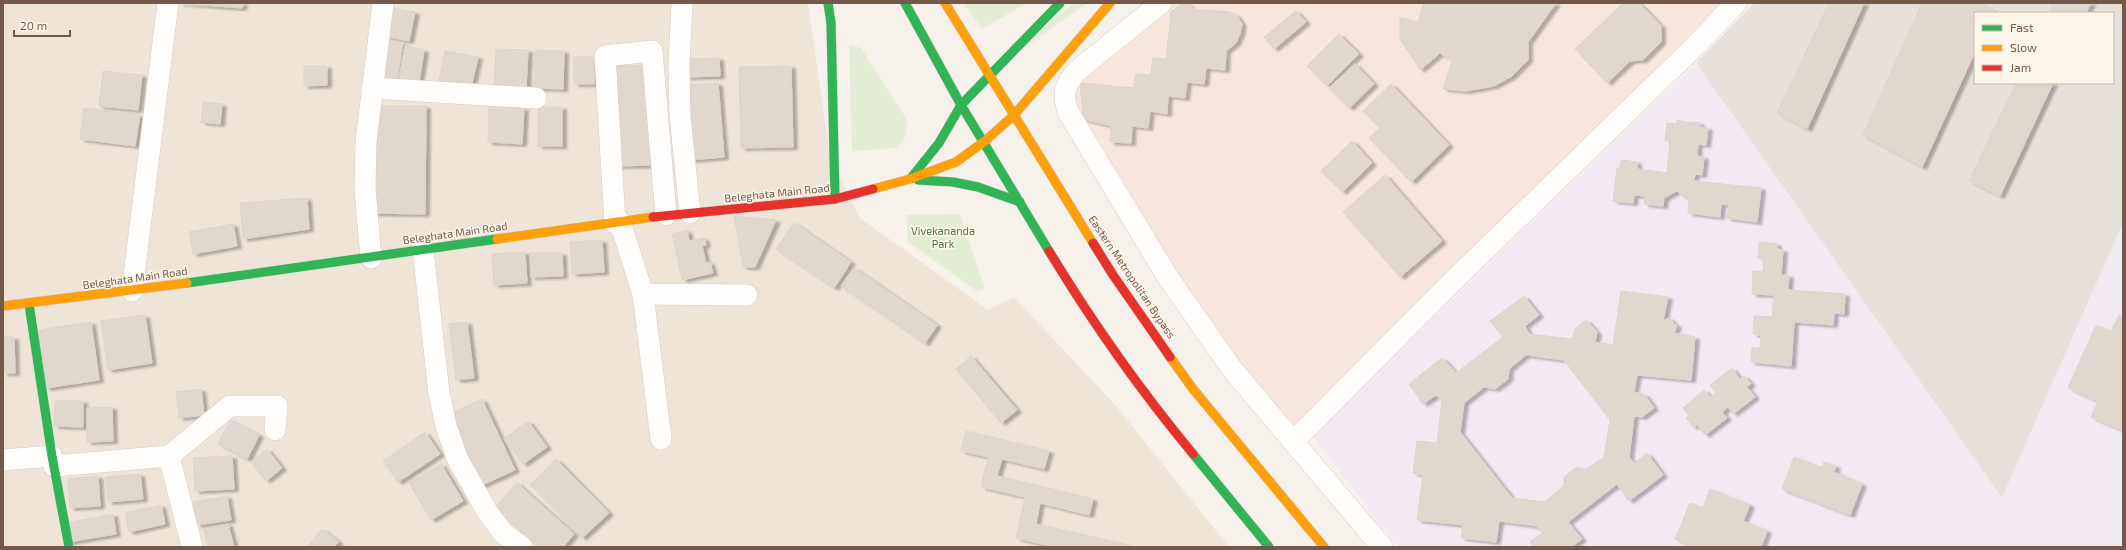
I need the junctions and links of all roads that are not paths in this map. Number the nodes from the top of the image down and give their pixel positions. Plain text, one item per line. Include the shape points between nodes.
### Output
1 (168, 3) edge
2 (383, 3) edge
3 (682, 3) edge
4 (828, 3) edge
5 (905, 3) edge
6 (944, 3) edge
7 (1060, 3) edge
8 (1110, 3) edge
9 (1736, 3) edge
10 (1159, 4) edge
11 (990, 75) junction
12 (372, 88) junction
13 (536, 98) dead end
14 (962, 105) junction
15 (1014, 115) junction
16 (985, 141) junction
17 (910, 179) junction
18 (835, 199) junction
19 (1020, 202) junction
20 (690, 213) junction
21 (666, 216) junction
22 (617, 222) junction
23 (423, 250) junction
24 (370, 258) junction
25 (132, 291) junction
26 (643, 294) junction
27 (747, 295) dead end
28 (29, 304) junction
29 (3, 306) edge
30 (274, 430) dead end
31 (660, 439) dead end
32 (1294, 441) junction
33 (169, 456) junction
34 (3, 460) edge
35 (53, 461) junction
36 (69, 547) edge
37 (192, 547) edge
38 (522, 547) edge
39 (1269, 547) edge
40 (1324, 547) edge
41 (1382, 547) edge

1 - 25 street
2 - 12 street
3 - 20 street via 680,109
4 - 18 main road via 831,23
5 - 14 main road
6 - 11 main road, Eastern Metropolitan Bypass
7 - 11 main road
8 - 15 main road
9 - 32 street
10 - 32 street via 1078,70 1066,84 1064,98 1068,112 1167,276 1232,369
11 - 14 main road
11 - 15 main road, Eastern Metropolitan Bypass
12 - 13 street
12 - 24 street via 366,142 365,189
14 - 16 main road
14 - 17 main road via 939,143
15 - 16 main road
15 - 40 main road, Eastern Metropolitan Bypass via 1113,274 1193,389
16 - 17 main road via 956,162
16 - 19 main road
17 - 18 main road, Beleghata Main Road
17 - 19 main road via 954,182 978,187
18 - 20 main road, Beleghata Main Road
19 - 39 main road via 1079,300 1161,416
20 - 21 main road, Beleghata Main Road
21 - 22 main road, Beleghata Main Road
21 - 22 street via 652,50 605,56
22 - 23 main road, Beleghata Main Road
22 - 26 street
23 - 24 main road, Beleghata Main Road
23 - 38 street via 439,393 446,426 458,460 488,513 503,532
24 - 25 main road, Beleghata Main Road
25 - 28 main road, Beleghata Main Road
26 - 27 street
26 - 31 street
28 - 29 main road, Beleghata Main Road
28 - 35 main road
30 - 33 street via 278,406 230,406
32 - 41 street
33 - 35 street
33 - 37 street
34 - 35 street
35 - 36 main road

